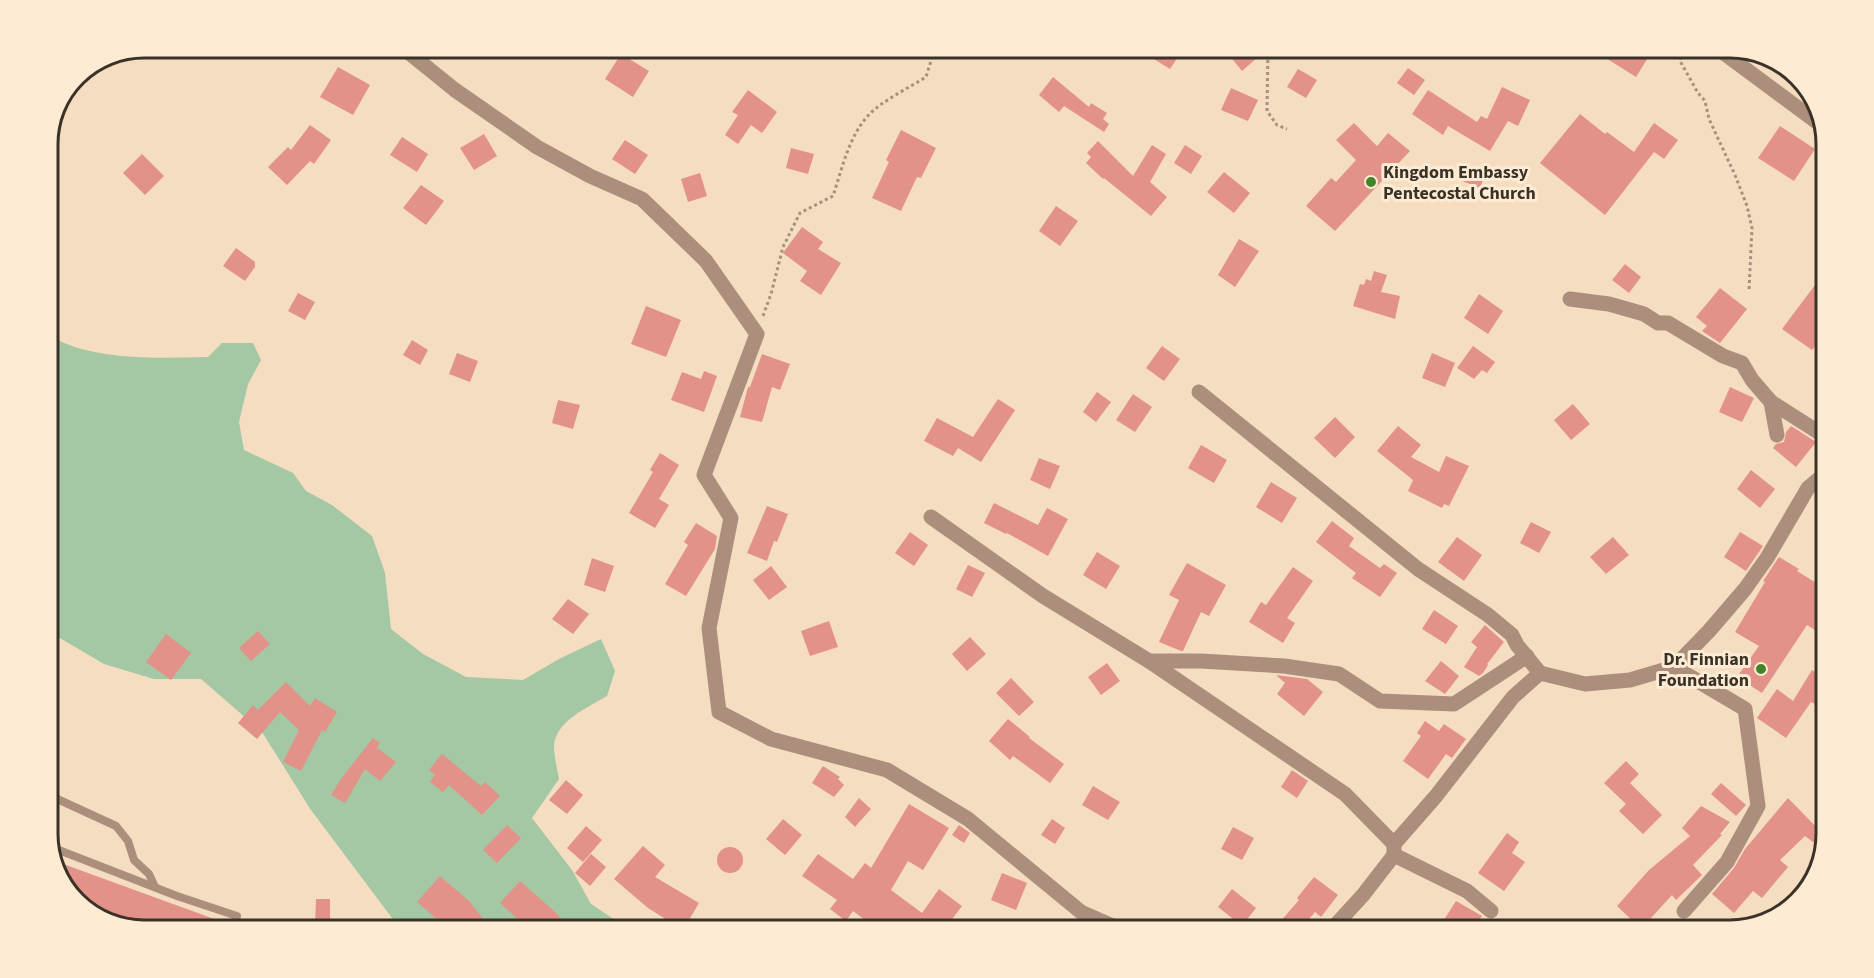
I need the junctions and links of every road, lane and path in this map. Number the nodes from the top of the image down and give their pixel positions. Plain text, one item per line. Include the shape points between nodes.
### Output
1 (415, 58) edge
2 (932, 58) edge
3 (1268, 58) edge
4 (1681, 58) edge
5 (1731, 58) edge
6 (1811, 118) edge
7 (1287, 129) dead end
8 (1749, 291) dead end
9 (1570, 299) dead end
10 (757, 334) junction
11 (1199, 392) dead end
12 (1771, 402) junction
13 (1815, 430) edge
14 (1777, 435) dead end
15 (1815, 482) edge
16 (931, 517) dead end
17 (1527, 657) junction
18 (1149, 661) junction
19 (1674, 667) junction
20 (1540, 673) junction
21 (59, 800) edge
22 (1395, 850) junction
23 (60, 851) edge
24 (155, 887) junction
25 (1491, 911) dead end
26 (1684, 911) dead end
27 (236, 920) edge
28 (1099, 920) edge
29 (1339, 920) edge

1 - 10 street via 537,147 642,199 706,261
2 - 10 path via 926,77 875,109 859,128 833,196 800,213 783,247
3 - 7 path via 1267,111 1277,125
4 - 8 path via 1705,101 1747,206 1752,228
5 - 6 street
9 - 12 street via 1609,304 1644,314 1658,323 1668,323 1742,363
10 - 28 street via 704,475 731,518 709,628 719,712 771,739 888,770 968,819 1081,912
11 - 17 street via 1418,569 1488,615 1512,635
12 - 13 street
12 - 14 street
15 - 19 street via 1745,588
16 - 18 street via 1043,596
17 - 18 street via 1454,704 1380,701 1339,674 1284,666
17 - 20 street
18 - 22 street via 1345,794
19 - 20 street via 1630,680 1585,684
19 - 26 street via 1745,709 1758,806 1726,862
20 - 22 street via 1513,697
21 - 24 lane via 116,826 128,841 134,860 149,874
22 - 25 street via 1467,891
22 - 29 street via 1370,887
23 - 24 lane
24 - 27 lane via 237,916

